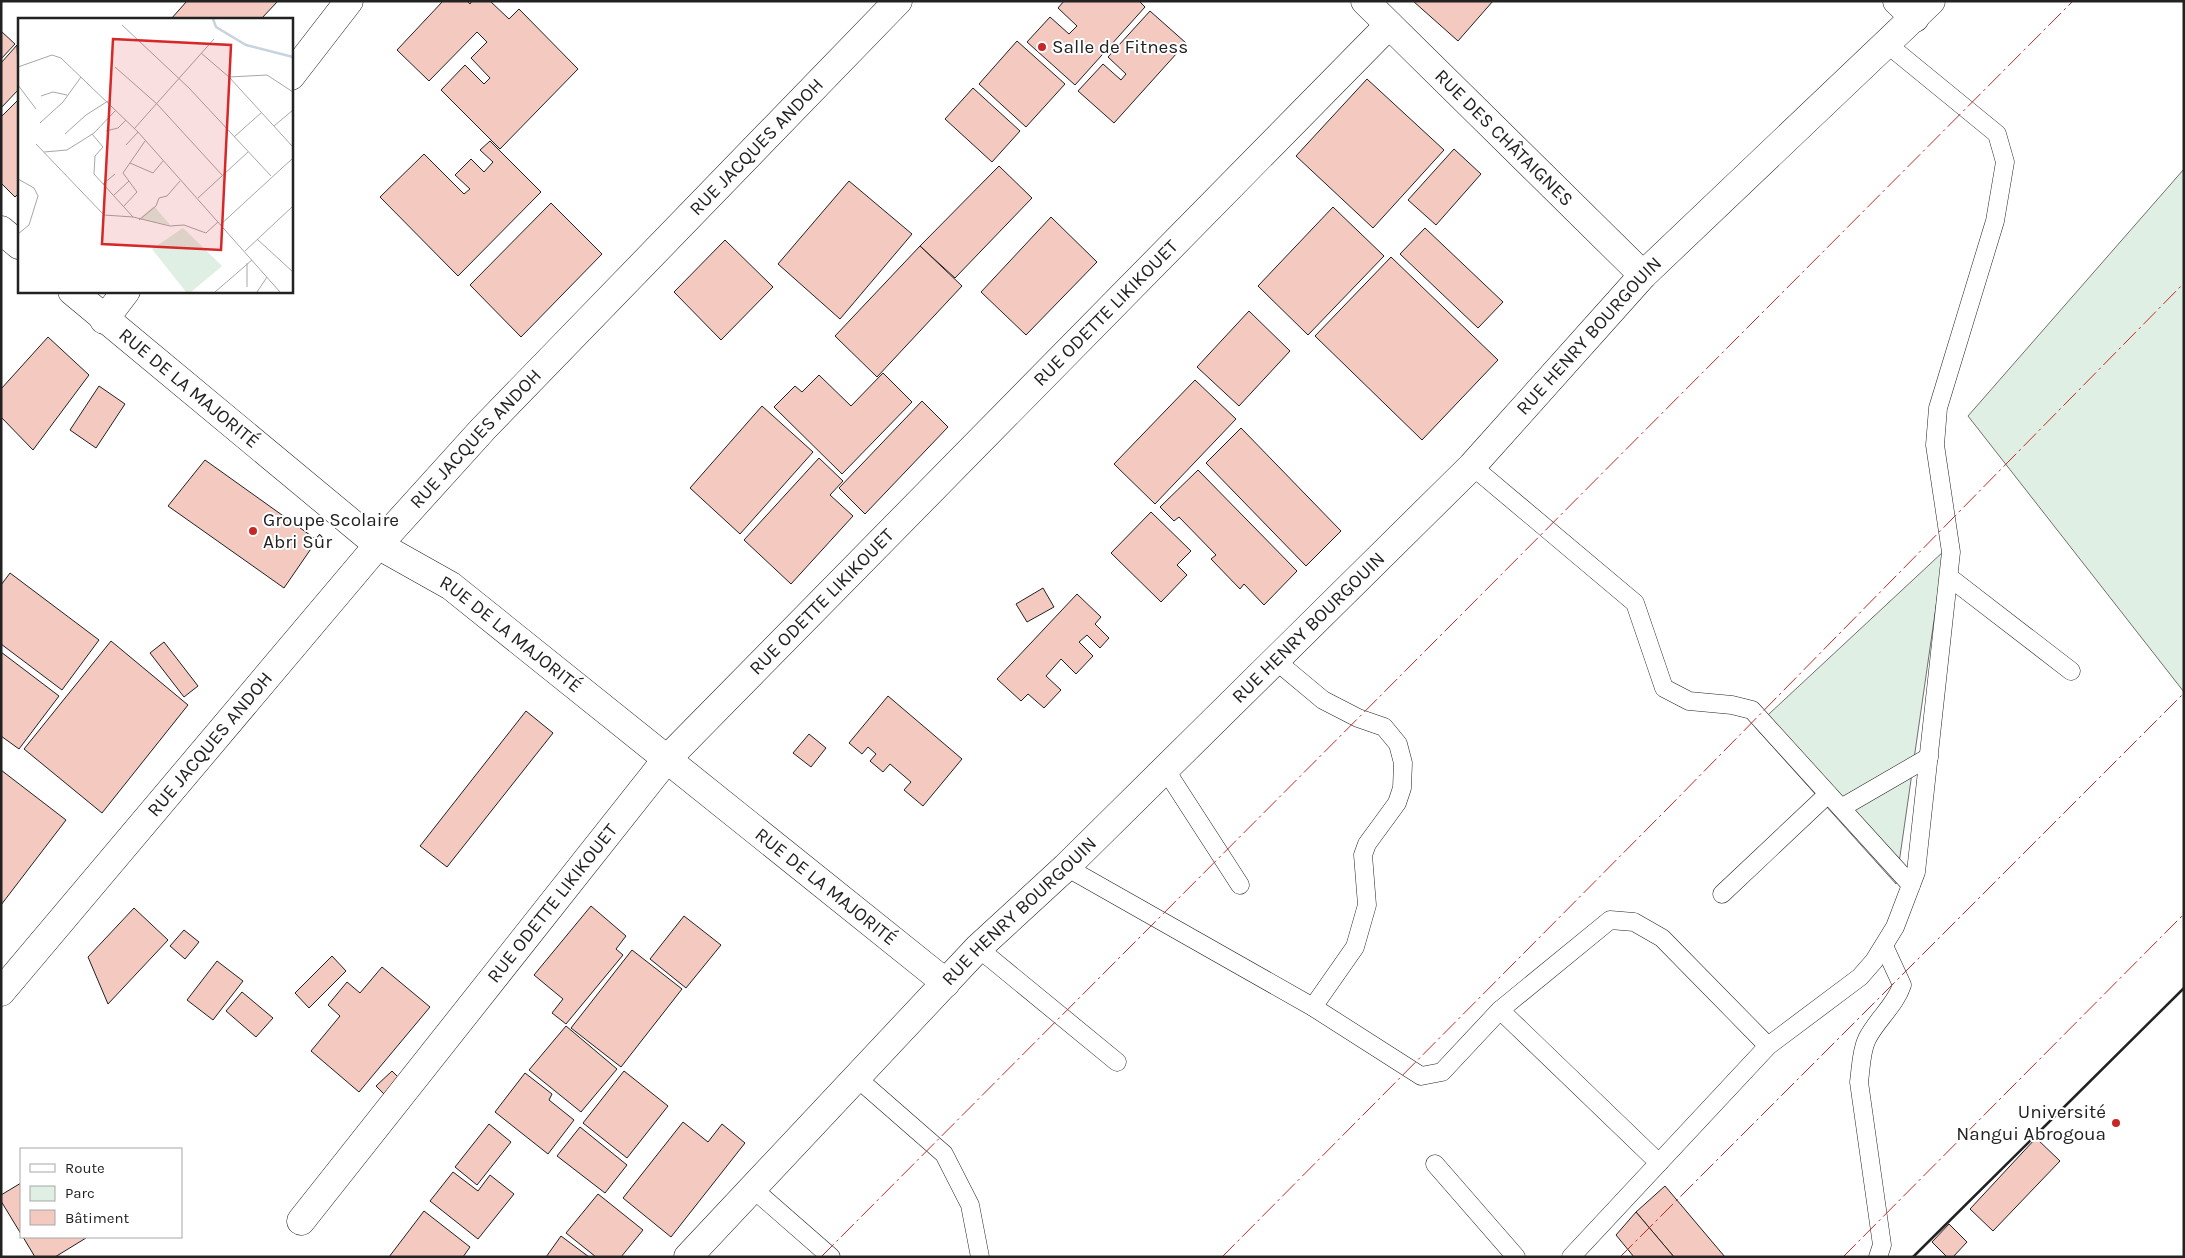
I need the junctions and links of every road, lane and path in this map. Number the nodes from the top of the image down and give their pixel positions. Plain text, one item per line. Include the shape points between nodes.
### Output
1 (898, 1) edge
2 (1365, 1) edge
3 (345, 3) edge
4 (1914, 7) edge
5 (1389, 25) junction
6 (1886, 44) junction
7 (292, 75) edge
8 (1, 230) edge
9 (18, 244) edge
10 (1643, 274) junction
11 (73, 292) edge
12 (125, 292) edge
13 (104, 320) junction
14 (1472, 466) junction
15 (378, 545) junction
16 (1949, 577) junction
17 (1275, 660) junction
18 (2071, 671) dead end
19 (1929, 757) junction
20 (666, 760) junction
21 (1165, 769) junction
22 (1828, 794) junction
23 (1840, 808) junction
24 (1066, 866) junction
25 (1240, 885) dead end
26 (1911, 885) junction
27 (1722, 894) dead end
28 (1884, 946) junction
29 (978, 948) junction
30 (946, 983) junction
31 (1, 992) edge
32 (1313, 1007) junction
33 (1500, 1010) junction
34 (1768, 1046) junction
35 (1117, 1062) dead end
36 (857, 1078) junction
37 (1659, 1163) junction
38 (1435, 1164) dead end
39 (752, 1188) junction
40 (301, 1221) dead end
41 (688, 1257) edge
42 (831, 1257) edge
43 (980, 1257) edge
44 (1516, 1257) edge
45 (1571, 1257) edge
46 (1878, 1257) edge

1 - 15 street, RUE JACQUES ANDOH via 483,429
2 - 5 street, RUE DES CHÂTAIGNES
3 - 7 street
4 - 6 street, RUE HENRY BOURGOUIN
5 - 10 street, RUE DES CHÂTAIGNES
5 - 20 street, RUE ODETTE LIKIKOUET
6 - 10 street, RUE HENRY BOURGOUIN
6 - 16 lane via 1997,134 2005,162 1995,221 1938,408 1935,445 1951,552
8 - 9 street
10 - 14 street, RUE HENRY BOURGOUIN
11 - 13 street, RUE DE LA MAJORITÉ
12 - 13 street
13 - 15 street, RUE DE LA MAJORITÉ
14 - 17 street, RUE HENRY BOURGOUIN
14 - 22 lane via 1635,604 1664,688 1689,701 1752,710
15 - 20 street, RUE DE LA MAJORITÉ via 451,586
15 - 31 street, RUE JACQUES ANDOH
16 - 18 lane
16 - 19 lane
17 - 21 street, RUE HENRY BOURGOUIN
17 - 32 lane via 1323,700 1384,728 1398,744 1403,763 1402,788 1397,802 1367,844 1363,855 1367,905 1355,947
19 - 23 lane
19 - 26 lane via 1916,872
20 - 30 street, RUE DE LA MAJORITÉ
20 - 40 street, RUE ODETTE LIKIKOUET
21 - 24 street, RUE HENRY BOURGOUIN
21 - 25 lane
22 - 23 lane
22 - 27 lane
23 - 26 lane
24 - 29 street, RUE HENRY BOURGOUIN
24 - 32 lane
26 - 28 lane
28 - 34 lane via 1860,977
28 - 46 lane via 1902,985 1898,997 1866,1040 1859,1082 1882,1245
29 - 30 street, RUE HENRY BOURGOUIN
29 - 35 lane
30 - 36 street, RUE HENRY BOURGOUIN
32 - 33 lane via 1421,1076 1442,1072
33 - 34 lane via 1610,920 1634,922 1662,938
33 - 37 lane
34 - 37 lane
36 - 39 street, RUE HENRY BOURGOUIN
36 - 43 lane via 944,1154 970,1205
37 - 45 lane
38 - 44 lane
39 - 41 street, RUE HENRY BOURGOUIN
39 - 42 lane

